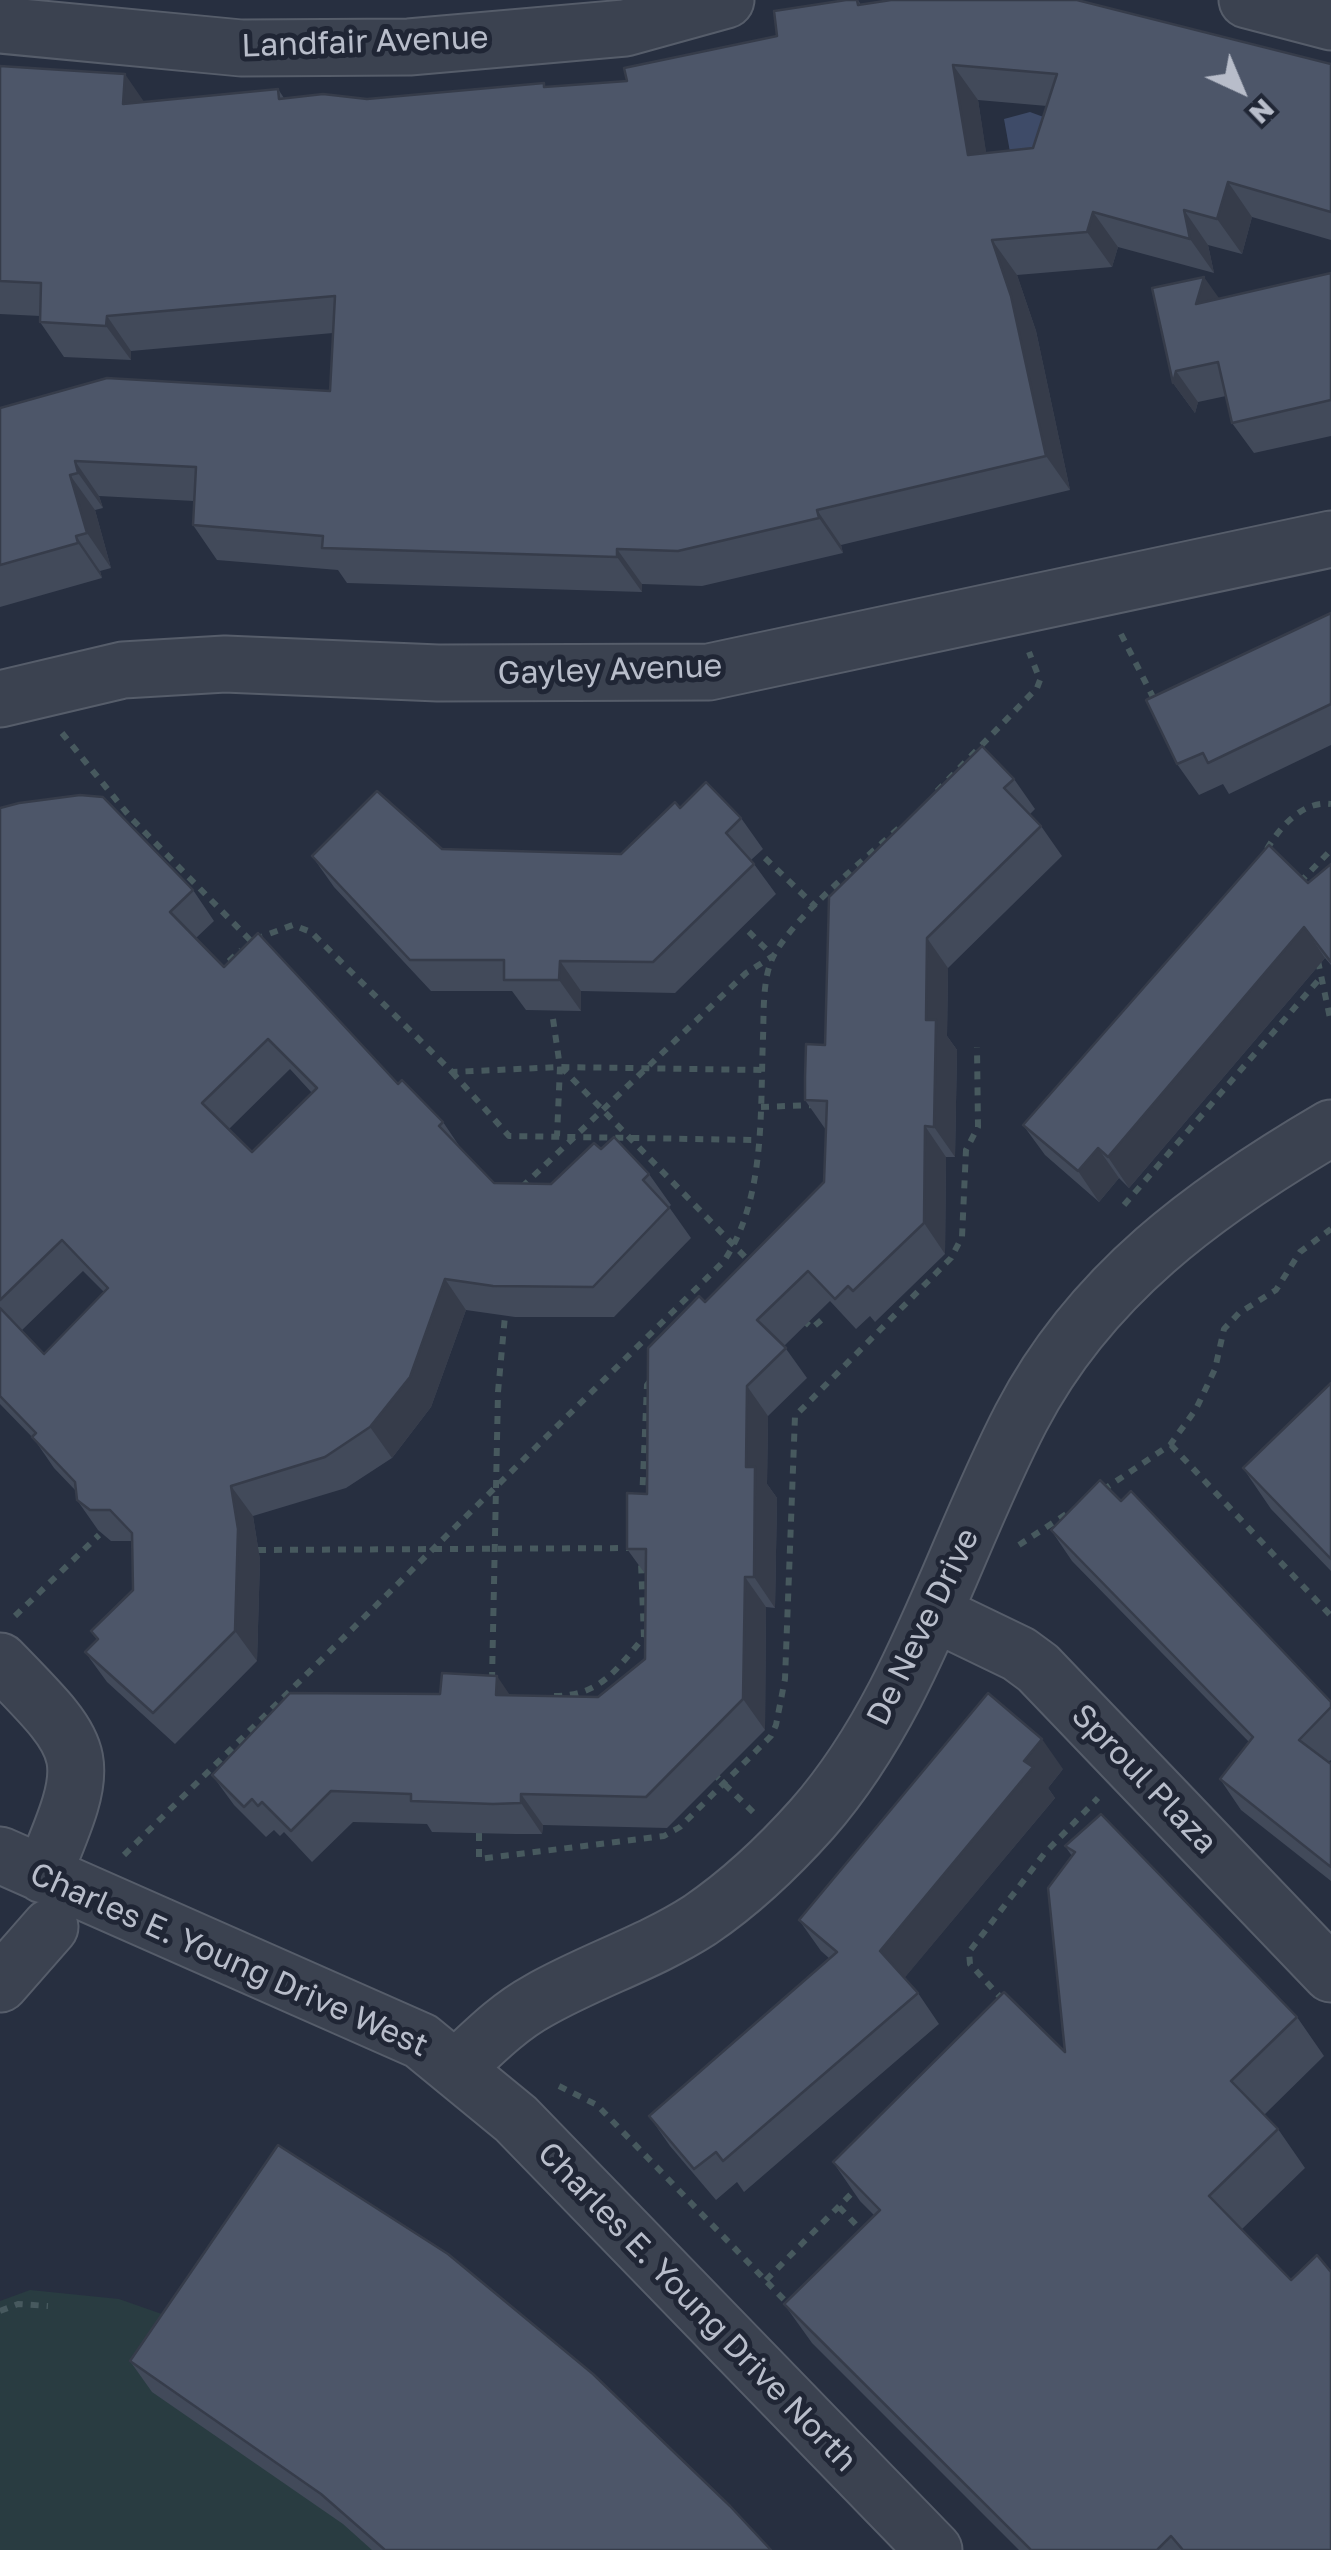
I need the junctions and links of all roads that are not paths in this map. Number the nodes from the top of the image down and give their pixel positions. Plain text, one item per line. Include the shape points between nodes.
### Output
1 (726, 0) edge
2 (1247, 0) edge
3 (1331, 22) edge
4 (0, 25) edge
5 (1331, 539) edge
6 (0, 699) edge
7 (1331, 1128) edge
8 (934, 1613) junction
9 (6, 1640) edge
10 (31, 1886) edge
11 (1331, 1974) edge
12 (0, 1984) edge
13 (456, 2068) junction
14 (934, 2550) edge

1 - 4 street, Landfair Avenue via 625,28 409,47 241,48
2 - 3 street
5 - 6 street, Gayley Avenue via 709,672 438,673 225,664 123,670
7 - 8 street, De Neve Drive via 1238,1182 1161,1241 1090,1318 1021,1419
8 - 11 street, Sproul Plaza via 1038,1668
8 - 13 street, De Neve Drive via 852,1767 782,1851 700,1919 538,2001
9 - 10 street via 75,1750 78,1778
10 - 12 street
10 - 13 street, Charles E. Young Drive West via 369,2016 421,2041
13 - 14 street, Charles E. Young Drive North via 516,2119

